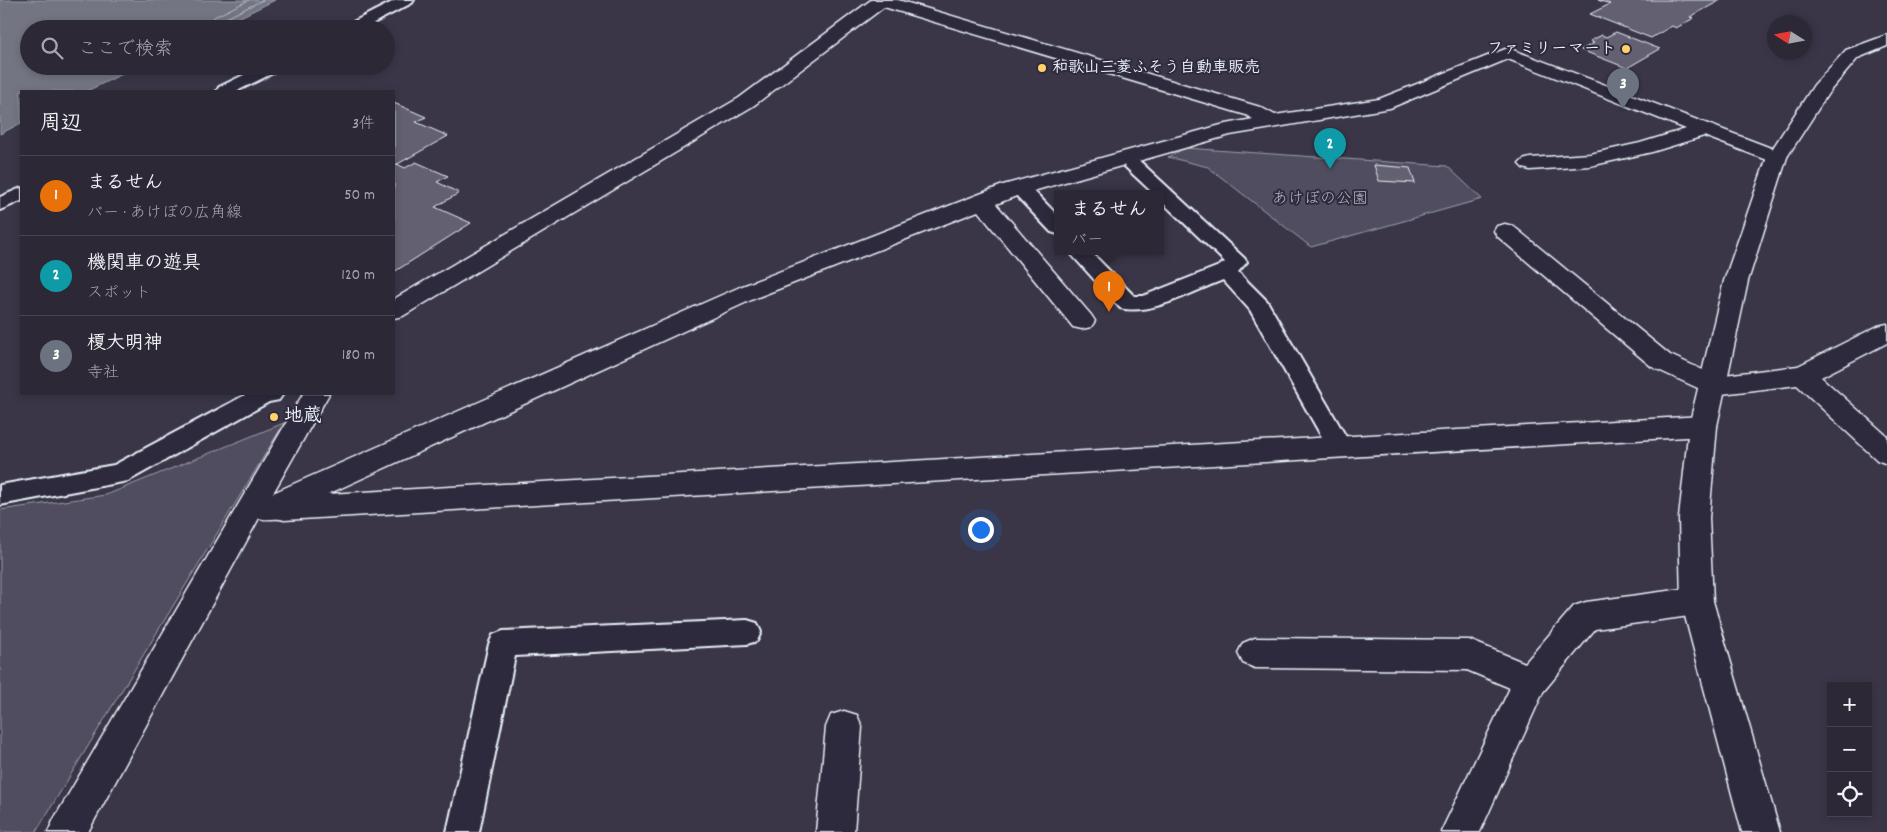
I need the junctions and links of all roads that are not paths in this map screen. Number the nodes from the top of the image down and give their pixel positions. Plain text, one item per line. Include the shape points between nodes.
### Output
1 (408, 0) edge
2 (882, 0) edge
3 (368, 20) edge
4 (1887, 40) edge
5 (257, 75) edge
6 (227, 90) edge
7 (1272, 122) junction
8 (1702, 130) junction
9 (1776, 157) junction
10 (1126, 158) junction
11 (1530, 164) dead end
12 (1020, 188) junction
13 (1160, 190) edge
14 (20, 194) edge
15 (1164, 194) edge
16 (982, 202) junction
17 (0, 204) edge
18 (1054, 224) edge
19 (1505, 231) dead end
20 (1083, 255) edge
21 (1226, 271) junction
22 (395, 309) edge
23 (1082, 321) dead end
24 (1887, 332) edge
25 (1802, 376) junction
26 (1713, 386) junction
27 (264, 395) edge
28 (315, 395) edge
29 (1703, 426) junction
30 (1340, 447) junction
31 (1887, 453) edge
32 (0, 495) edge
33 (258, 509) junction
34 (1697, 601) junction
35 (747, 632) dead end
36 (1255, 652) dead end
37 (1530, 681) junction
38 (844, 727) dead end
39 (67, 832) edge
40 (463, 832) edge
41 (835, 832) edge
42 (1460, 832) edge
43 (1761, 832) edge

1 - 3 lane
2 - 7 street via 1253,111
2 - 22 street via 746,102
4 - 9 street via 1852,54 1821,89
5 - 6 lane
7 - 8 street via 1384,104 1508,53
7 - 10 street via 1228,129
8 - 9 street
8 - 11 street via 1645,148 1590,160
9 - 26 street via 1736,281
10 - 12 street
10 - 13 lane
12 - 16 street
12 - 18 lane
14 - 17 lane
15 - 21 lane via 1237,262
16 - 23 street
16 - 33 street via 750,292
19 - 26 street via 1661,361
20 - 21 lane via 1128,303 1146,303
21 - 30 lane via 1259,306
24 - 25 street
25 - 26 street
25 - 31 street
26 - 29 street
27 - 32 lane via 119,474
28 - 33 street
29 - 30 street
29 - 34 street via 1694,518
30 - 33 street
33 - 39 street
34 - 37 street via 1586,616
34 - 43 street
35 - 40 lane via 504,644
36 - 37 street via 1469,655
37 - 42 street
38 - 41 street

